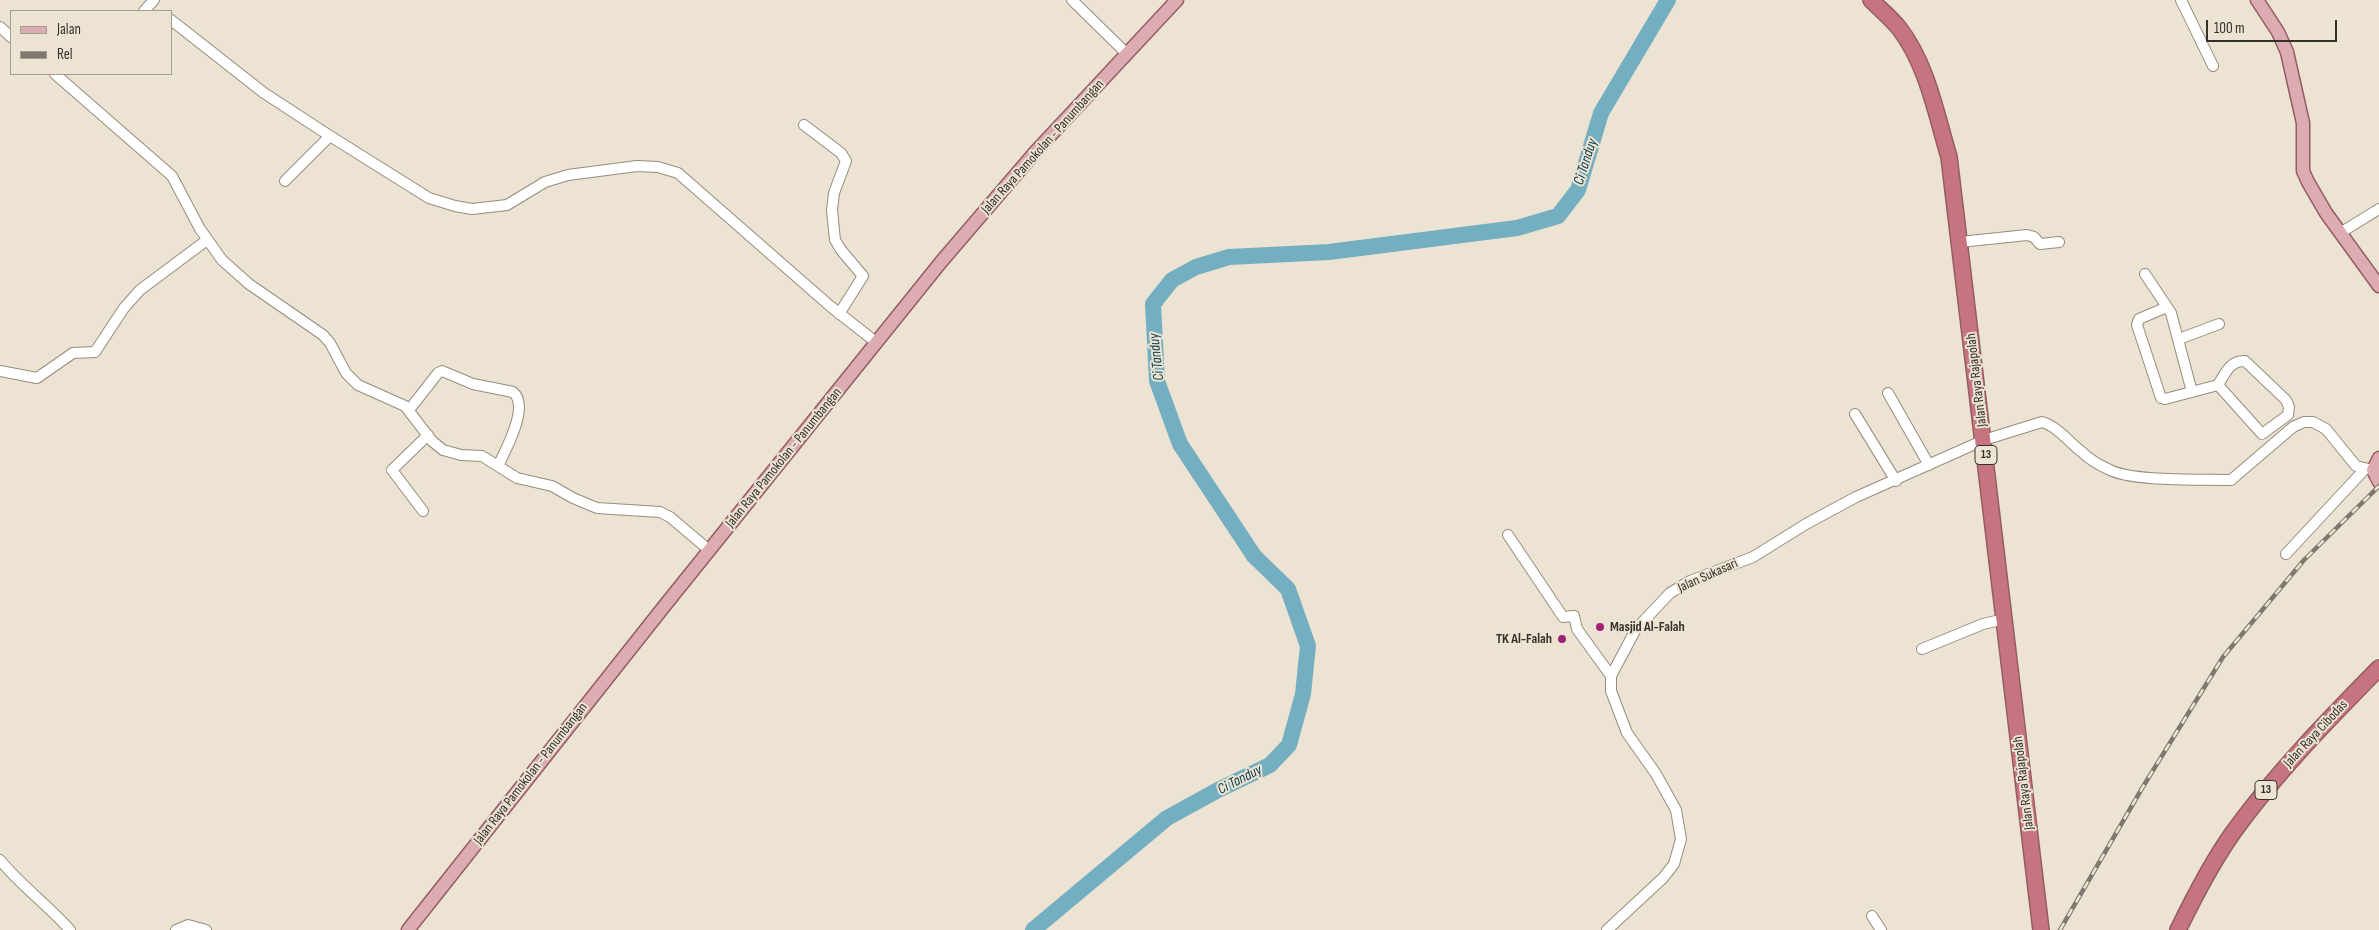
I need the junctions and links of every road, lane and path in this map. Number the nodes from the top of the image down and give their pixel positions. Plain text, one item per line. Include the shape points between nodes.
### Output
1 (1072, 0) edge
2 (1177, 0) edge
3 (1872, 0) edge
4 (2181, 0) edge
5 (2257, 0) edge
6 (172, 21) edge
7 (0, 27) edge
8 (10, 36) edge
9 (1127, 54) junction
10 (2213, 66) dead end
11 (55, 75) edge
12 (70, 75) edge
13 (63, 81) junction
14 (804, 125) dead end
15 (330, 136) junction
16 (285, 181) dead end
17 (2379, 209) edge
18 (2340, 233) junction
19 (207, 240) junction
20 (1960, 242) junction
21 (2059, 242) dead end
22 (2145, 274) dead end
23 (2379, 286) edge
24 (2167, 307) junction
25 (839, 314) junction
26 (2219, 324) dead end
27 (2179, 339) junction
28 (877, 343) junction
29 (0, 371) edge
30 (2218, 384) junction
31 (2192, 392) junction
32 (1888, 393) dead end
33 (2157, 403) dead end
34 (409, 410) junction
35 (1855, 414) dead end
36 (2262, 434) junction
37 (428, 435) junction
38 (1984, 440) junction
39 (2268, 449) junction
40 (1930, 465) junction
41 (498, 466) junction
42 (2372, 466) edge
43 (1896, 481) junction
44 (2379, 482) edge
45 (424, 511) dead end
46 (1508, 535) dead end
47 (709, 550) junction
48 (2286, 554) dead end
49 (2005, 619) junction
50 (1922, 649) dead end
51 (2379, 668) edge
52 (1611, 676) junction
53 (0, 860) edge
54 (1872, 916) dead end
55 (70, 930) edge
56 (176, 930) edge
57 (206, 930) edge
58 (408, 930) edge
59 (1607, 930) edge
60 (1881, 930) edge
61 (2041, 930) edge
62 (2178, 930) edge

1 - 9 street
2 - 9 main road, Jalan Raya Pamokolan - Panumbangan
3 - 20 highway, Jalan Raya Rajapolah / 13 via 1899,28 1925,77 1949,157
4 - 10 street
5 - 18 main road via 2287,52 2303,123 2303,171
6 - 15 street via 264,93
7 - 8 street
9 - 28 main road, Jalan Raya Pamokolan - Panumbangan via 1037,150
11 - 13 street
12 - 13 street
13 - 19 street via 172,176
14 - 25 street via 841,153 846,161 834,193 832,210 836,240 840,250 864,276
15 - 16 street
15 - 25 street via 429,198 472,209 507,205 545,182 568,175 637,166 669,169 692,184
17 - 18 street
18 - 23 main road
19 - 29 street via 140,290 124,308 96,352 73,353 37,378
19 - 34 street via 222,260 249,284 323,336 346,373 358,385
20 - 21 street via 2027,235 2040,244
20 - 38 highway, Jalan Raya Rajapolah / 13
22 - 24 street
24 - 27 street
24 - 31 street via 2139,319 2137,325 2159,397 2165,399
25 - 28 street
26 - 27 street
27 - 31 street
28 - 47 main road, Jalan Raya Pamokolan - Panumbangan
30 - 31 street
30 - 36 street
30 - 36 street via 2231,365 2245,361 2286,400 2288,415
31 - 33 street
31 - 39 street via 2219,392
32 - 40 street
34 - 37 street
34 - 41 street via 442,371 473,384 513,392 518,396 520,406 511,441
35 - 43 street
36 - 39 street
37 - 41 street via 443,450 482,456
37 - 45 street via 392,470
38 - 39 street, Jalan Sukasari via 2042,422 2052,426 2083,454 2116,473 2138,477 2230,480
38 - 40 street, Jalan Sukasari
38 - 49 highway, Jalan Raya Rajapolah / 13
39 - 42 street via 2293,427 2313,422 2326,429 2356,466
40 - 43 street, Jalan Sukasari
41 - 47 street via 518,478 552,486 597,508 660,512
42 - 44 main road
42 - 48 street
43 - 52 street, Jalan Sukasari via 1856,497 1753,557 1690,581 1670,593 1636,629
46 - 52 street via 1563,618 1574,616 1577,629
47 - 58 main road, Jalan Raya Pamokolan - Panumbangan
49 - 50 street via 1983,624
49 - 61 highway, Jalan Raya Rajapolah / 13
51 - 62 highway, Jalan Raya Cibodas / 13 via 2255,803 2202,882
52 - 59 street via 1611,691 1627,733 1676,810 1681,840 1674,864 1663,878
53 - 55 street via 20,884
54 - 60 street
56 - 57 street via 188,926

